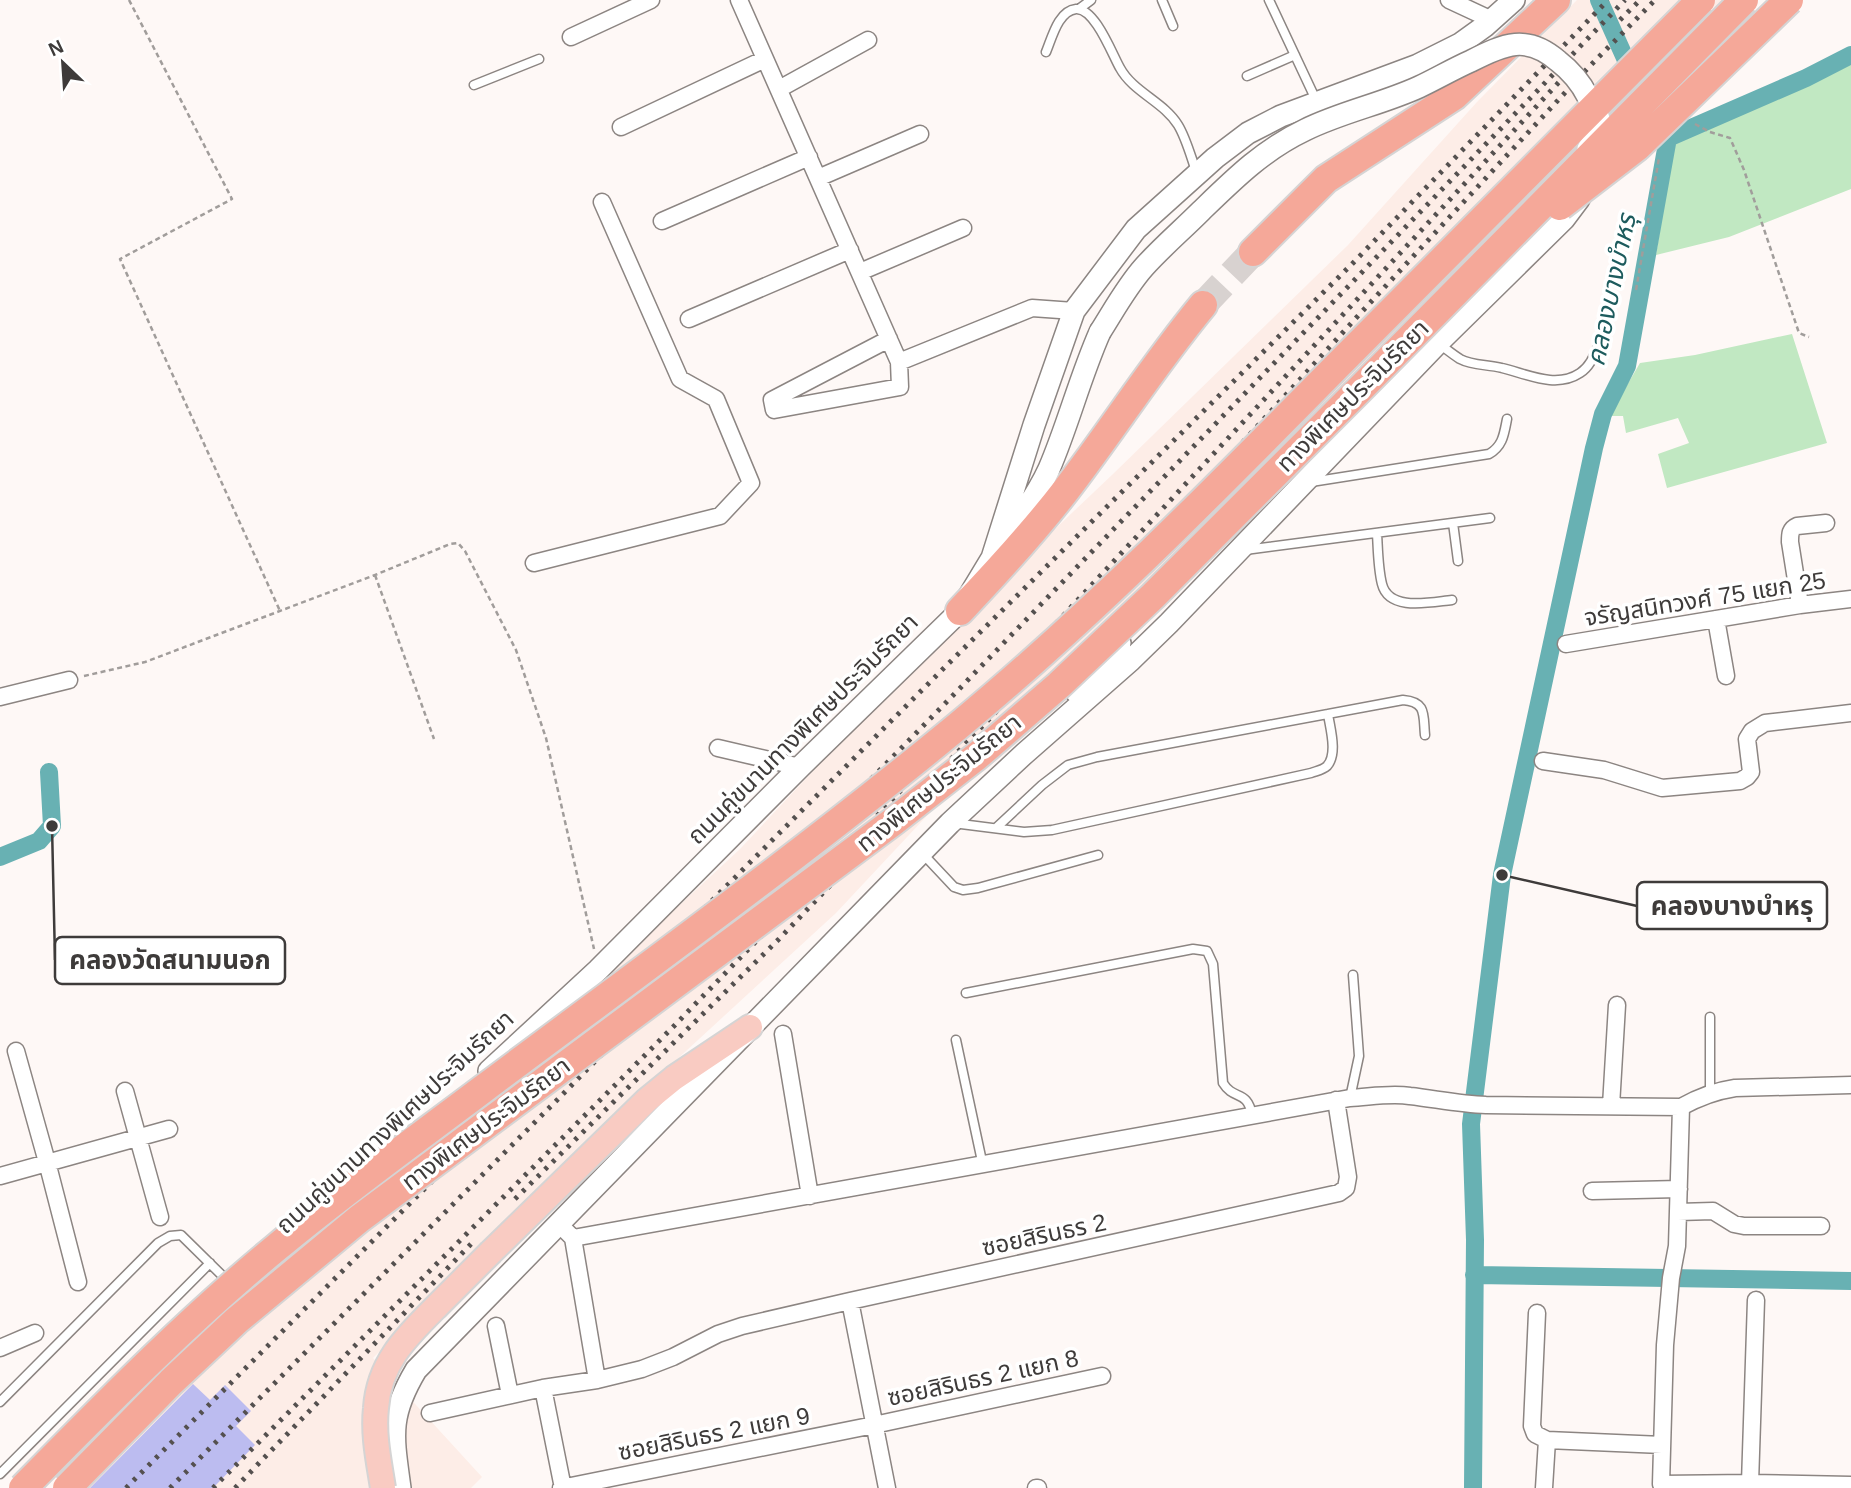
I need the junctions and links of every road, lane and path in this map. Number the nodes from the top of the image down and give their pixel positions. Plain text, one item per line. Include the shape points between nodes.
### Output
1 (129, 0) edge
2 (651, 0) edge
3 (739, 0) edge
4 (1091, 0) edge
5 (1161, 0) edge
6 (1269, 0) edge
7 (1449, 0) edge
8 (1514, 0) edge
9 (1701, 0) edge
10 (1743, 0) edge
11 (1789, 0) edge
12 (1550, 5) edge
13 (1079, 9) junction
14 (1492, 20) junction
15 (1172, 26) dead end
16 (571, 37) dead end
17 (868, 40) dead end
18 (1046, 52) dead end
19 (1295, 55) junction
20 (539, 59) dead end
21 (765, 59) junction
22 (1247, 76) dead end
23 (474, 85) dead end
24 (779, 89) junction
25 (1317, 103) junction
26 (1690, 122) dead end
27 (621, 127) dead end
28 (920, 134) dead end
29 (1658, 152) dead end
30 (809, 157) junction
31 (1198, 173) junction
32 (818, 178) junction
33 (602, 202) dead end
34 (662, 221) dead end
35 (1532, 226) junction
36 (963, 228) dead end
37 (850, 250) junction
38 (1252, 252) tunnel mouth
39 (860, 272) junction
40 (1636, 290) dead end
41 (1203, 305) tunnel mouth
42 (1074, 311) junction
43 (689, 319) dead end
44 (1809, 337) dead end
45 (889, 339) junction
46 (1600, 342) dead end
47 (1438, 343) junction
48 (899, 362) junction
49 (1507, 419) dead end
50 (1304, 483) junction
51 (1490, 518) dead end
52 (1453, 523) junction
53 (1826, 523) dead end
54 (1377, 533) junction
55 (1238, 551) junction
56 (992, 558) junction
57 (1458, 561) dead end
58 (534, 563) dead end
59 (375, 575) junction
60 (1851, 599) edge
61 (1452, 600) dead end
62 (1800, 605) junction
63 (280, 611) junction
64 (960, 611) junction
65 (1716, 619) junction
66 (1566, 644) dead end
67 (1726, 676) dead end
68 (69, 680) joint
69 (0, 697) edge
70 (1851, 713) edge
71 (1328, 714) junction
72 (1425, 735) dead end
73 (434, 739) dead end
74 (718, 748) dead end
75 (1024, 754) junction
76 (1543, 761) dead end
77 (800, 767) junction
78 (950, 823) junction
79 (996, 828) junction
80 (922, 852) junction
81 (1098, 855) dead end
82 (598, 970) junction
83 (1353, 975) dead end
84 (966, 993) dead end
85 (1617, 1005) dead end
86 (1710, 1017) dead end
87 (750, 1027) junction
88 (783, 1034) dead end
89 (956, 1040) dead end
90 (16, 1051) dead end
91 (1851, 1085) edge
92 (125, 1091) dead end
93 (1710, 1093) junction
94 (1343, 1099) junction
95 (1611, 1106) junction
96 (1681, 1107) junction
97 (1252, 1115) junction
98 (169, 1129) dead end
99 (139, 1137) junction
100 (47, 1162) junction
101 (983, 1166) junction
102 (0, 1175) edge
103 (1679, 1189) junction
104 (1592, 1191) dead end
105 (810, 1196) junction
106 (1678, 1212) junction
107 (160, 1217) dead end
108 (1821, 1226) dead end
109 (566, 1231) junction
110 (210, 1263) junction
111 (78, 1282) dead end
112 (245, 1298) junction
113 (1756, 1300) dead end
114 (850, 1301) junction
115 (1537, 1313) dead end
116 (496, 1326) dead end
117 (35, 1333) dead end
118 (0, 1348) edge
119 (1101, 1376) dead end
120 (597, 1380) junction
121 (543, 1388) junction
122 (510, 1395) junction
123 (0, 1402) edge
124 (430, 1413) dead end
125 (874, 1425) junction
126 (1547, 1440) junction
127 (1662, 1445) junction
128 (397, 1466) junction
129 (0, 1474) edge
130 (1750, 1483) junction
131 (1851, 1485) edge
132 (379, 1487) edge
133 (23, 1488) edge
134 (53, 1488) edge
135 (67, 1488) edge
136 (400, 1488) edge
137 (563, 1488) edge
138 (887, 1488) edge
139 (1544, 1488) edge

1 - 63 path via 232,200 120,259
2 - 16 street
3 - 21 street
4 - 13 lane
5 - 15 lane
6 - 19 lane
7 - 14 street
8 - 14 main road, ถนนคู่ขนานทางพิเศษประจิมรัถยา
9 - 133 highway, ทางพิเศษประจิมรัถยา, bridge via 1224,482 1034,661 865,800 278,1246 149,1360
10 - 47 main road via 1717,25 1564,219
10 - 135 highway, ทางพิเศษประจิมรัถยา, bridge via 1360,389 1059,685 894,821 369,1210 236,1321
11 - 35 highway, bridge via 1637,147
12 - 38 highway via 1454,96 1326,179
13 - 18 lane via 1060,20
13 - 31 lane via 1098,25 1122,72 1178,126
14 - 25 main road, ถนนคู่ขนานทางพิเศษประจิมรัถยา via 1460,44 1418,65
17 - 24 street
19 - 22 lane
19 - 25 lane
20 - 23 lane
21 - 24 street
21 - 27 street
24 - 30 street
25 - 31 main road, ถนนคู่ขนานทางพิเศษประจิมรัถยา via 1248,133
26 - 44 path via 1730,138 1799,333
28 - 32 street
29 - 40 path
30 - 32 street
30 - 34 street
31 - 42 main road, ถนนคู่ขนานทางพิเศษประจิมรัถยา via 1136,229
32 - 37 street
33 - 58 street via 680,379 716,399 751,483 720,516
35 - 56 main road, bridge via 1601,126 1583,88 1540,49 1521,44 1495,48 1418,88 1336,116 1276,144 1223,190 1125,292 1087,360 1048,470
35 - 75 main road via 1144,617
36 - 39 street
37 - 39 street
37 - 43 street
39 - 45 street
41 - 64 highway via 1067,489
42 - 48 street via 1032,308
42 - 56 main road, ถนนคู่ขนานทางพิเศษประจิมรัถยา
45 - 48 street
45 - 48 street via 772,400 774,410 900,387
46 - 47 lane via 1590,364 1579,374 1546,380 1477,365
47 - 50 main road
49 - 50 lane via 1502,442 1489,454
50 - 55 main road
51 - 52 lane
52 - 54 lane
52 - 57 lane
53 - 62 street via 1797,526 1790,532
54 - 55 lane
54 - 61 lane via 1382,586 1388,596 1415,603
55 - 75 main road via 1131,660
56 - 64 main road, ถนนคู่ขนานทางพิเศษประจิมรัถยา
59 - 63 path
59 - 73 path
59 - 82 path via 450,544 458,543 465,551 516,650 546,738
60 - 62 street, จรัญสนิทวงศ์ 75 แยก 25
62 - 65 street, จรัญสนิทวงศ์ 75 แยก 25
63 - 68 path via 145,662
64 - 77 main road, ถนนคู่ขนานทางพิเศษประจิมรัถยา
65 - 66 street, จรัญสนิทวงศ์ 75 แยก 25
65 - 67 street
68 - 69 street
70 - 76 street via 1765,723 1747,739 1751,772 1740,781 1662,788 1605,770
71 - 72 lane via 1414,701 1423,711
71 - 79 lane via 1068,765
71 - 79 lane via 1331,760 1320,770 1052,830
74 - 77 street
75 - 78 main road
77 - 82 main road, ถนนคู่ขนานทางพิเศษประจิมรัถยา
78 - 79 lane
78 - 80 main road
80 - 81 lane via 954,887 963,890
80 - 87 main road
82 - 112 main road, ถนนคู่ขนานทางพิเศษประจิมรัถยา
83 - 94 lane via 1359,1056
84 - 97 lane via 1193,949 1206,951 1213,964 1223,1083 1244,1097
85 - 95 street
86 - 93 lane
87 - 109 main road
87 - 132 main road, bridge via 647,1100 402,1342 389,1360 376,1406
88 - 105 street
89 - 101 lane
90 - 100 street
91 - 93 street via 1735,1088
92 - 99 street
93 - 96 street
94 - 95 street via 1392,1095 1460,1104
94 - 97 street
94 - 114 street, ซอยสิรินธร 2 via 1348,1177 1346,1188 1339,1193
95 - 96 street
96 - 103 street
97 - 101 street
98 - 99 street
99 - 100 street
99 - 107 street
100 - 102 street
100 - 111 street
101 - 105 street
103 - 104 street
103 - 106 street
105 - 109 street
106 - 108 street via 1713,1211 1744,1226
106 - 127 street via 1665,1345
109 - 120 street
109 - 128 main road via 416,1370 396,1414
110 - 112 lane
110 - 123 lane via 181,1235 158,1243
110 - 129 lane
112 - 134 main road, ถนนคู่ขนานทางพิเศษประจิมรัถยา
113 - 130 street
114 - 120 street, ซอยสิรินธร 2 via 718,1334 642,1369
114 - 125 street
115 - 126 street via 1532,1426 1535,1434
116 - 122 street
117 - 118 street
119 - 125 street, ซอยสิรินธร 2 แยก 8
120 - 121 street, ซอยสิรินธร 2
121 - 122 street, ซอยสิรินธร 2
121 - 137 street
122 - 124 street, ซอยสิรินธร 2
125 - 137 street, ซอยสิรินธร 2 แยก 9
125 - 138 street
126 - 127 street
126 - 139 street
127 - 130 street via 1661,1484
128 - 132 lane
128 - 136 main road
130 - 131 street

